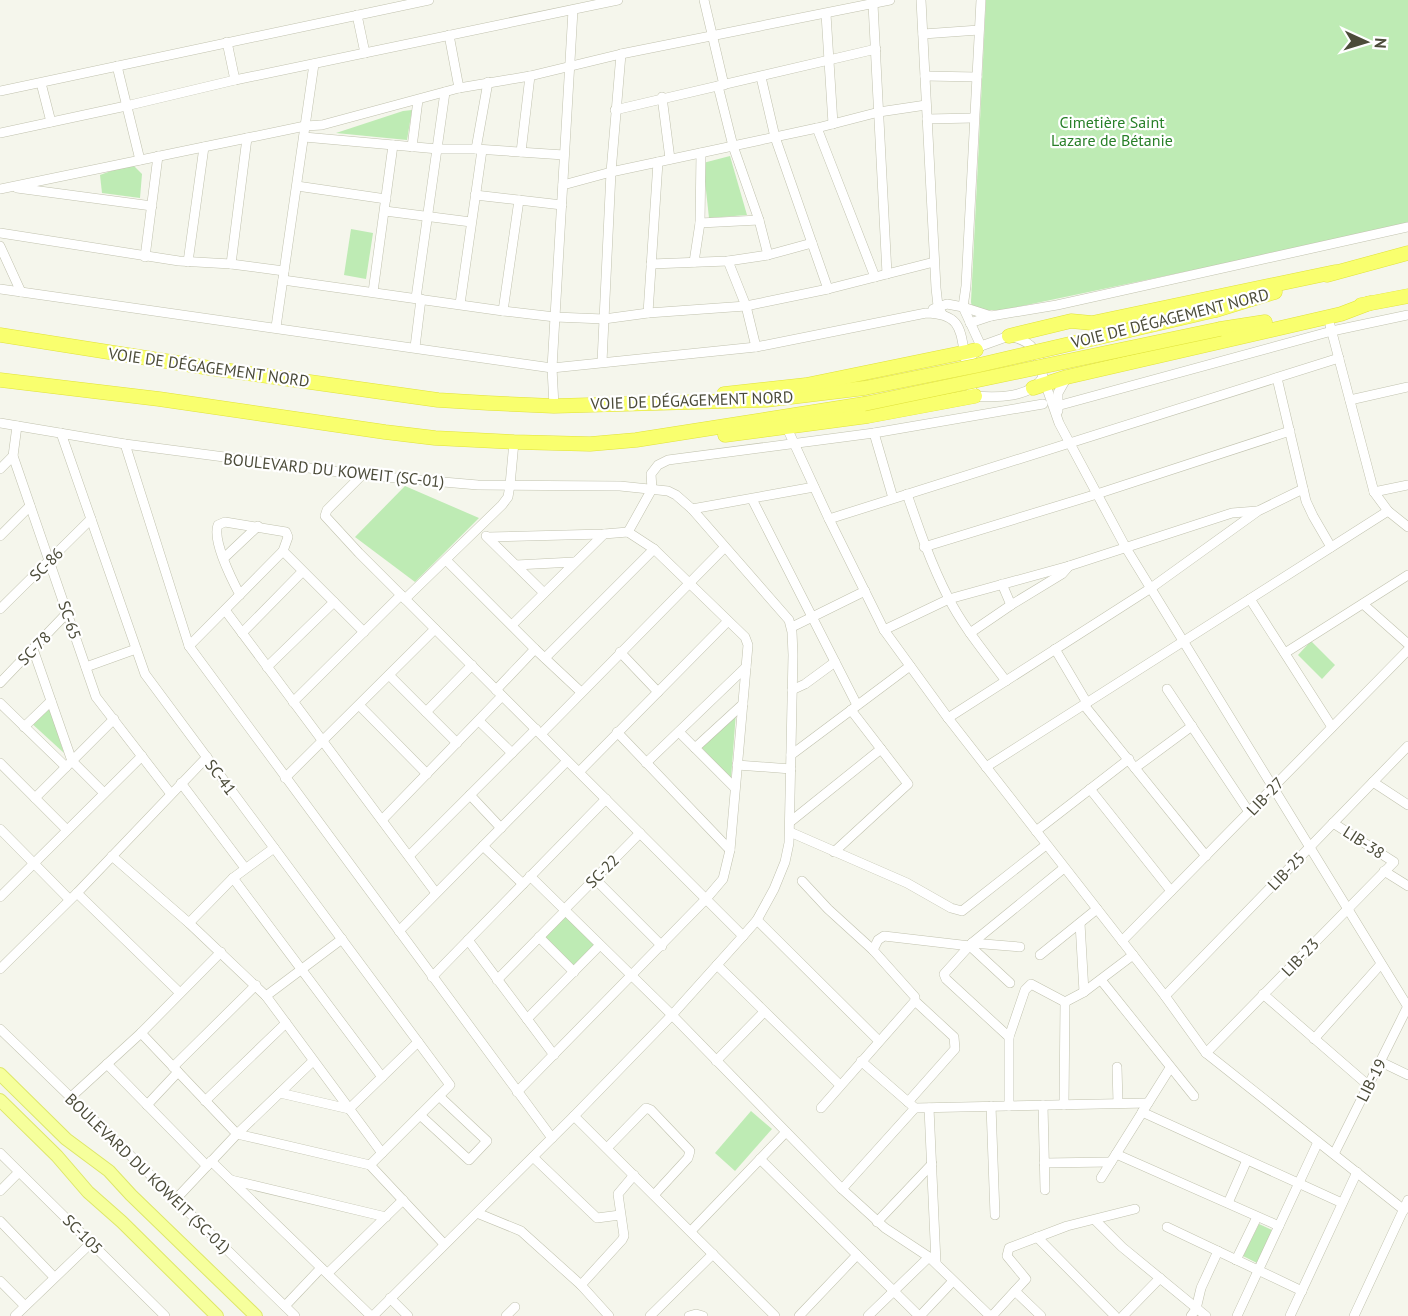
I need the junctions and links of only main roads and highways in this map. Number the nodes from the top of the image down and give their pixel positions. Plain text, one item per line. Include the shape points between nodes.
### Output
1 (1408, 253) edge
2 (1335, 272) junction
3 (1408, 296) edge
4 (1370, 303) junction
5 (0, 328) edge
6 (0, 335) edge
7 (1009, 336) road end
8 (44, 342) junction
9 (972, 353) road end
10 (0, 382) edge
11 (1040, 384) road end
12 (975, 396) road end
13 (671, 402) junction
14 (636, 440) junction
15 (0, 1074) edge
16 (0, 1100) edge
17 (218, 1316) edge
18 (256, 1316) edge

1 - 2 highway, VOIE DE DÉGAGEMENT NORD
2 - 7 highway via 1092,323 1071,321
2 - 13 highway, VOIE DE DÉGAGEMENT NORD, bridge via 1216,310 865,388 766,400
3 - 4 highway, VOIE DE DÉGAGEMENT NORD
4 - 11 highway via 1341,314
4 - 14 highway, VOIE DE DÉGAGEMENT NORD, bridge via 1220,329 864,404
5 - 8 highway
6 - 8 highway, VOIE DE DÉGAGEMENT NORD
8 - 13 highway, VOIE DE DÉGAGEMENT NORD via 438,400 554,406
9 - 13 highway via 806,385
10 - 14 highway, VOIE DE DÉGAGEMENT NORD via 159,399 425,436 590,444
12 - 14 highway via 787,428
15 - 18 main road via 66,1139 109,1171
16 - 17 main road via 88,1192

